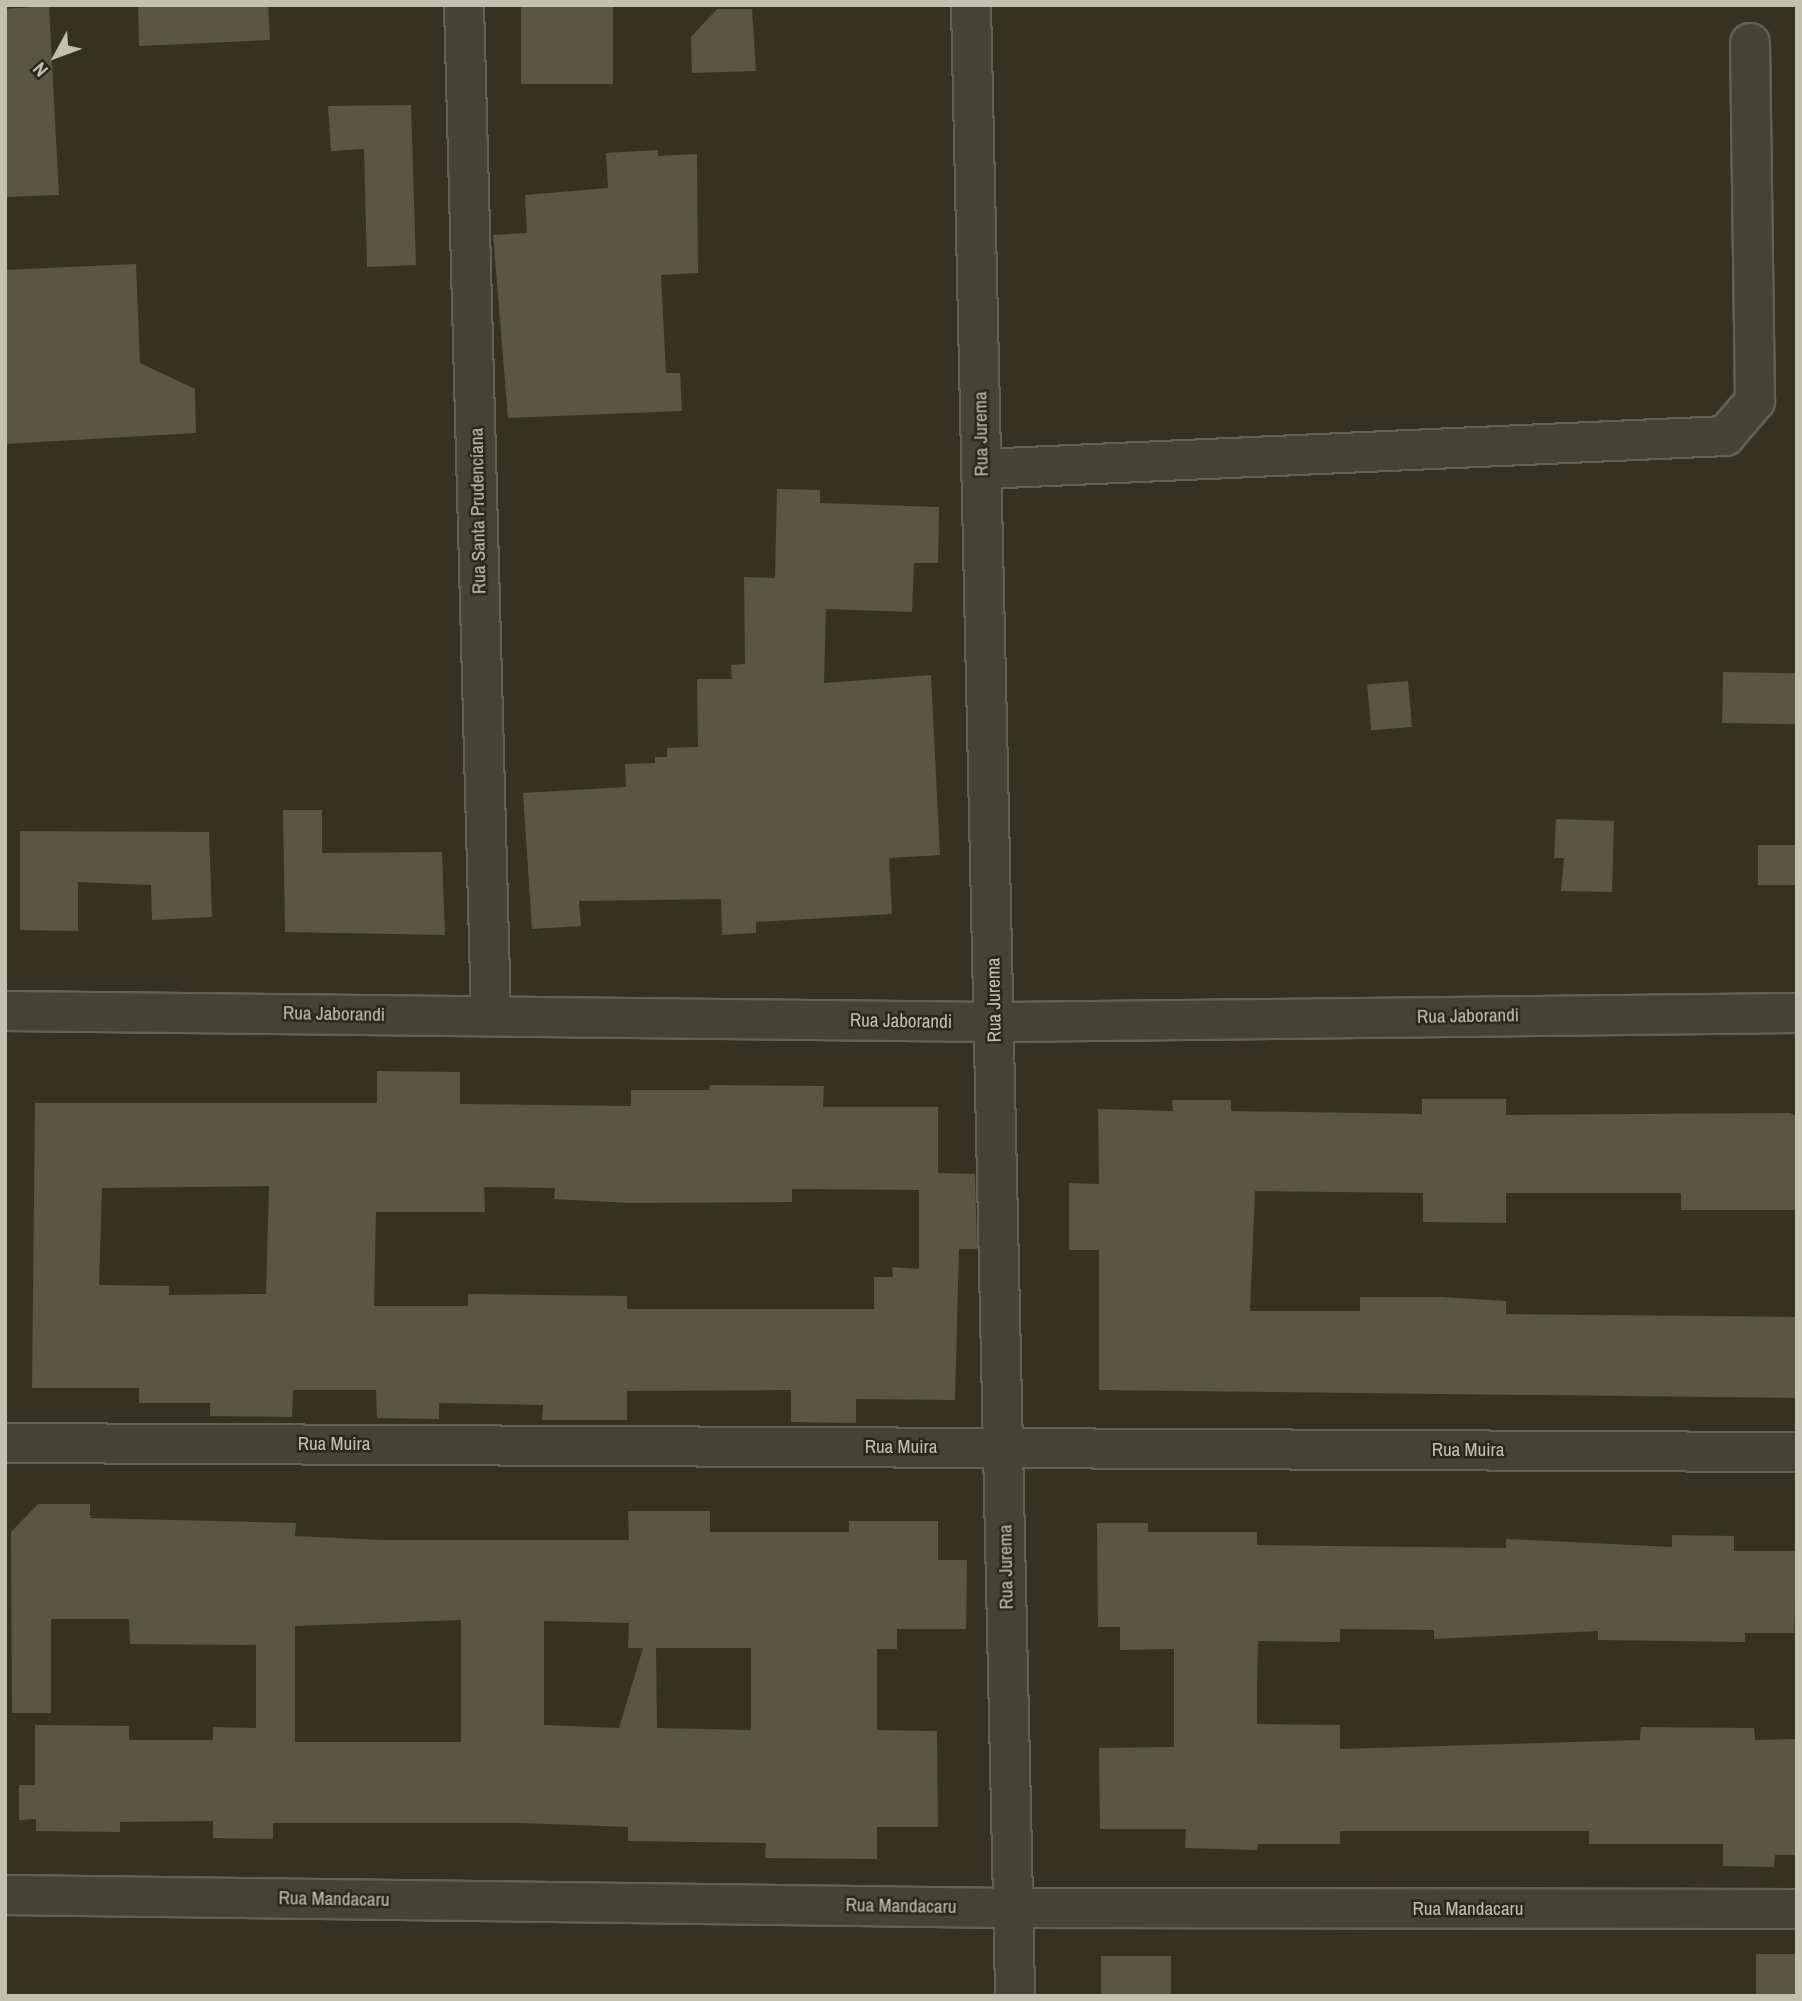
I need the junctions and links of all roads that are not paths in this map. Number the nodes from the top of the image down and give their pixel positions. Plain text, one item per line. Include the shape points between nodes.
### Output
1 (464, 5) edge
2 (971, 5) edge
3 (1750, 43) dead end
4 (982, 469) junction
5 (5, 1011) edge
6 (1797, 1013) edge
7 (491, 1016) junction
8 (994, 1022) junction
9 (5, 1443) edge
10 (1004, 1448) junction
11 (1797, 1451) edge
12 (5, 1895) edge
13 (1014, 1908) junction
14 (1797, 1909) edge
15 (1015, 1996) edge

1 - 7 street, Rua Santa Prudencíana
2 - 4 street, Rua Jurema
3 - 4 street via 1755,401 1726,436
4 - 8 street, Rua Jurema
5 - 7 street, Rua Jaborandi
6 - 8 street, Rua Jaborandi
7 - 8 street, Rua Jaborandi
8 - 10 street, Rua Jurema
9 - 10 street, Rua Muira
10 - 11 street, Rua Muira
10 - 13 street, Rua Jurema
12 - 13 street, Rua Mandacaru
13 - 14 street, Rua Mandacaru
13 - 15 street, Rua Jurema

